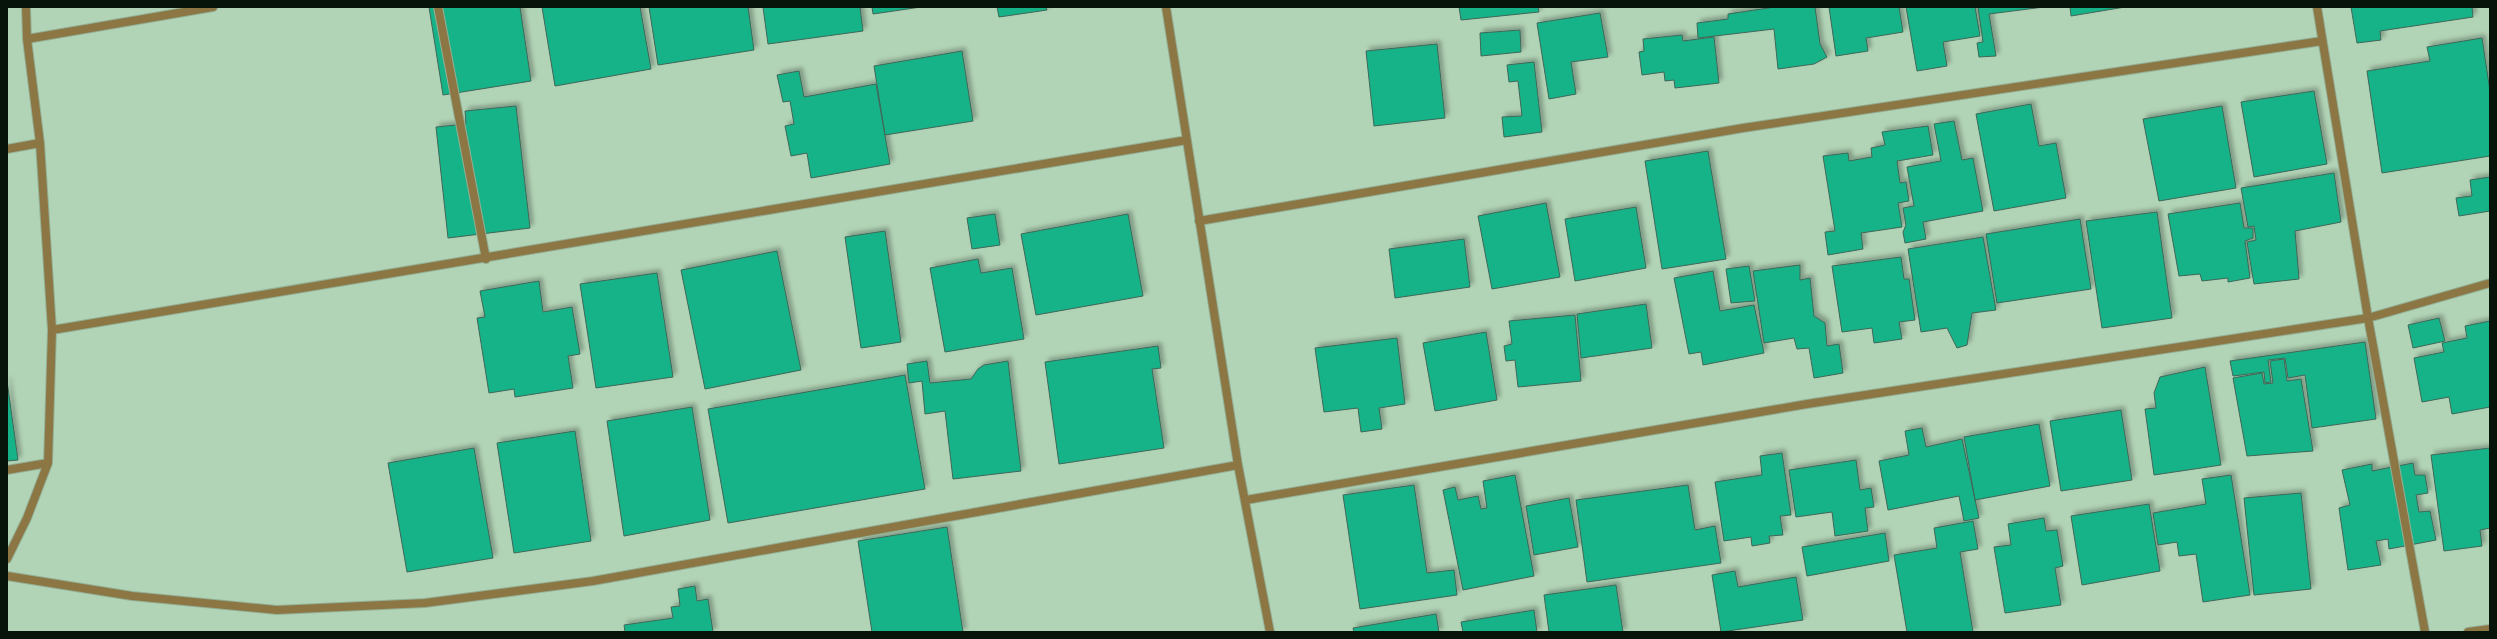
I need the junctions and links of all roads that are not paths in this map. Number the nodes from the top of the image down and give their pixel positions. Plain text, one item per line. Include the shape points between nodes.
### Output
1 (26, 7) edge
2 (213, 7) edge
3 (438, 7) edge
4 (1166, 7) edge
5 (2317, 7) edge
6 (27, 39) junction
7 (2322, 41) junction
8 (1187, 140) junction
9 (40, 142) junction
10 (7, 148) edge
11 (1199, 221) junction
12 (486, 259) junction
13 (2490, 283) edge
14 (2368, 318) junction
15 (52, 330) junction
16 (48, 463) junction
17 (1238, 464) junction
18 (7, 470) edge
19 (1246, 500) junction
20 (7, 559) edge
21 (7, 576) edge
22 (2490, 629) edge
23 (1270, 632) edge
24 (2426, 632) edge
25 (2468, 632) edge

1 - 6 street
2 - 6 street
3 - 12 street
4 - 8 street
5 - 7 street
6 - 9 street
7 - 11 street via 1743,128
7 - 14 street
8 - 11 street
8 - 12 street
9 - 10 street
9 - 15 street
11 - 17 street
12 - 15 street
13 - 14 street
14 - 19 street via 1807,404
14 - 24 street
15 - 16 street
16 - 18 street
16 - 20 street via 28,518
17 - 19 street
17 - 21 street via 593,581 425,603 277,610 132,596
19 - 23 street
22 - 25 street

